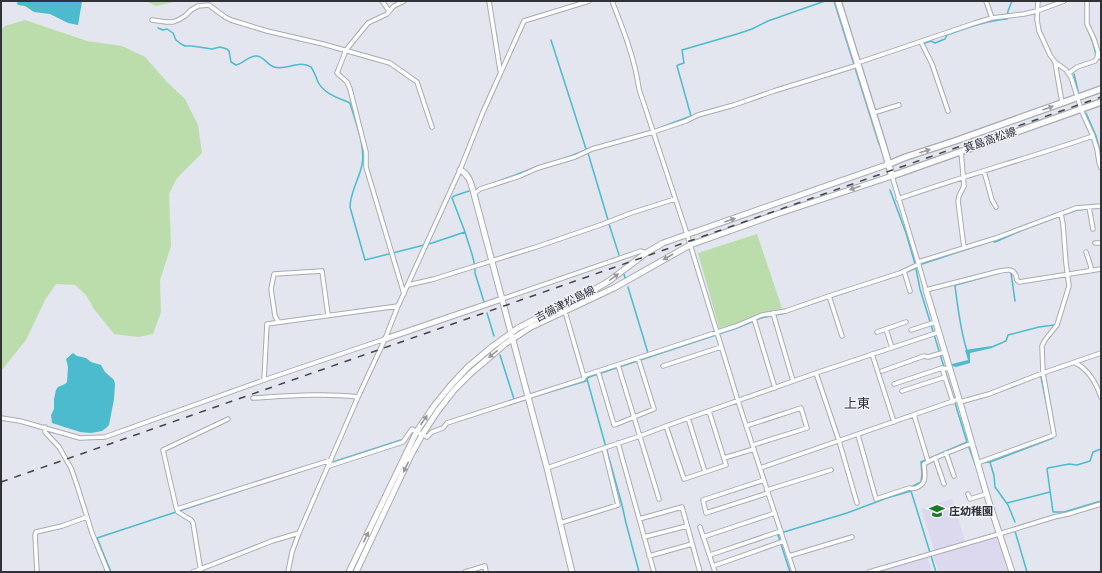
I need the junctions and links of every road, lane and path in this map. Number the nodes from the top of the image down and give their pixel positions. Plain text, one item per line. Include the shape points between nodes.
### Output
1 (382, 1) edge
2 (404, 1) edge
3 (489, 1) edge
4 (590, 1) edge
5 (612, 1) edge
6 (838, 1) edge
7 (986, 1) edge
8 (1038, 1) edge
9 (1064, 1) edge
10 (1087, 1) edge
11 (389, 11) junction
12 (1037, 11) junction
13 (992, 18) junction
14 (152, 20) dead end
15 (922, 43) junction
16 (346, 50) junction
17 (1098, 52) junction
18 (1101, 58) edge
19 (1055, 62) junction
20 (856, 65) junction
21 (501, 72) junction
22 (1069, 73) junction
23 (1101, 89) edge
24 (1078, 97) junction
25 (1101, 102) edge
26 (1062, 103) junction
27 (899, 105) dead end
28 (1081, 109) junction
29 (948, 111) dead end
30 (873, 113) junction
31 (432, 127) dead end
32 (653, 132) junction
33 (1093, 136) junction
34 (960, 151) junction
35 (889, 164) junction
36 (1101, 168) edge
37 (460, 170) junction
38 (984, 171) junction
39 (892, 176) junction
40 (964, 177) junction
41 (474, 194) junction
42 (675, 199) junction
43 (898, 199) junction
44 (1101, 206) edge
45 (996, 207) dead end
46 (1089, 208) junction
47 (1062, 215) junction
48 (1093, 229) dead end
49 (687, 235) junction
50 (1095, 243) dead end
51 (1101, 243) edge
52 (690, 245) junction
53 (964, 248) junction
54 (1086, 252) dead end
55 (646, 253) junction
56 (492, 260) junction
57 (918, 263) junction
58 (1101, 270) edge
59 (1090, 271) junction
60 (905, 272) junction
61 (1068, 274) junction
62 (408, 285) junction
63 (926, 290) junction
64 (910, 291) dead end
65 (404, 294) junction
66 (830, 297) junction
67 (502, 299) junction
68 (398, 306) junction
69 (328, 315) junction
70 (566, 315) dead end
71 (774, 315) junction
72 (755, 320) junction
73 (278, 321) junction
74 (906, 322) dead end
75 (932, 323) junction
76 (886, 329) junction
77 (911, 330) dead end
78 (877, 332) dead end
79 (717, 334) junction
80 (936, 334) junction
81 (512, 336) junction
82 (842, 336) dead end
83 (385, 339) junction
84 (721, 346) junction
85 (892, 348) junction
86 (941, 353) junction
87 (1101, 353) edge
88 (872, 354) junction
89 (638, 360) junction
90 (1074, 362) junction
91 (618, 366) junction
92 (662, 366) dead end
93 (946, 369) junction
94 (882, 371) dead end
95 (599, 373) junction
96 (816, 373) junction
97 (1042, 373) junction
98 (584, 377) junction
99 (945, 377) junction
100 (264, 380) junction
101 (793, 381) junction
102 (894, 384) dead end
103 (774, 388) junction
104 (902, 391) dead end
105 (358, 397) junction
106 (1101, 397) edge
107 (253, 398) dead end
108 (528, 398) junction
109 (738, 401) junction
110 (956, 401) junction
111 (709, 411) junction
112 (914, 415) junction
113 (634, 417) junction
114 (1, 418) edge
115 (688, 418) junction
116 (228, 419) dead end
117 (894, 422) junction
118 (666, 426) junction
119 (746, 426) junction
120 (45, 427) junction
121 (417, 431) junction
122 (422, 435) junction
123 (858, 435) junction
124 (640, 436) junction
125 (839, 441) junction
126 (618, 443) junction
127 (969, 445) junction
128 (605, 447) junction
129 (753, 447) junction
130 (946, 453) junction
131 (724, 458) junction
132 (935, 458) junction
133 (927, 460) junction
134 (330, 463) junction
135 (978, 463) junction
136 (547, 468) junction
137 (760, 468) junction
138 (831, 470) dead end
139 (705, 472) junction
140 (954, 476) dead end
141 (764, 480) junction
142 (944, 484) dead end
143 (768, 491) junction
144 (968, 494) dead end
145 (986, 494) junction
146 (659, 499) dead end
147 (857, 503) dead end
148 (1101, 504) edge
149 (178, 510) junction
150 (775, 513) junction
151 (87, 517) junction
152 (639, 519) junction
153 (560, 523) junction
154 (687, 526) junction
155 (700, 527) dead end
156 (781, 530) junction
157 (299, 533) junction
158 (999, 534) junction
159 (644, 537) junction
160 (703, 537) junction
161 (852, 537) dead end
162 (782, 542) junction
163 (692, 544) junction
164 (710, 555) junction
165 (649, 556) junction
166 (789, 556) junction
167 (713, 566) junction
168 (200, 571) edge
169 (37, 572) edge
170 (108, 572) edge
171 (193, 572) edge
172 (288, 572) edge
173 (349, 572) edge
174 (356, 572) edge
175 (465, 572) edge
176 (486, 572) edge
177 (572, 572) edge
178 (654, 572) edge
179 (700, 572) edge
180 (715, 572) edge
181 (794, 572) edge
182 (869, 572) edge
183 (1012, 572) edge

1 - 11 street
2 - 11 street
3 - 21 street
4 - 21 street via 524,21
5 - 32 street via 634,64
6 - 20 main road
7 - 13 street
8 - 12 street
9 - 12 street
10 - 17 street via 1087,24
11 - 16 street via 368,23
12 - 13 street
12 - 19 street via 1039,31
13 - 15 street
14 - 16 street via 172,22 198,6 208,5 231,20
15 - 20 street
15 - 29 street
16 - 31 street via 390,63 417,82
16 - 65 street via 337,73 347,82 350,89 366,152 366,167
17 - 18 street
17 - 22 street via 1095,61 1077,67
19 - 22 street
19 - 26 street
20 - 30 main road
20 - 32 street via 698,115
21 - 37 street
22 - 24 street
23 - 24 main road, 箕島高松線
24 - 26 main road, 箕島高松線
24 - 28 street
25 - 28 main road, 箕島高松線
35 -> 26 main road, 箕島高松線
27 - 30 street
28 - 33 street
28 - 34 main road, 箕島高松線
30 - 35 main road
32 - 41 street via 592,149 480,189
32 - 42 street
33 - 36 street
33 - 38 street
34 - 39 main road, 箕島高松線
34 - 40 street
35 - 39 main road
49 -> 35 main road, 吉備津松島線
37 - 41 main road via 469,178
37 - 62 street
38 - 40 street
38 - 45 street
39 - 43 street
39 -> 52 main road, 吉備津松島線
40 - 43 street
40 - 53 street via 964,186 958,201
41 - 56 main road
42 - 49 street
42 - 56 street
43 - 57 street
44 - 46 street
46 - 47 street via 1076,208
46 - 48 street
47 - 53 street
47 - 61 street
49 - 52 street
49 - 55 main road, 吉備津松島線
50 - 51 street
52 - 79 street
52 -> 81 main road, 吉備津松島線 via 614,288
53 - 57 street
54 - 59 street
55 - 67 street via 641,251
81 -> 55 main road, 吉備津松島線 via 529,322 609,281
56 - 62 street
56 - 67 main road
57 - 60 street
57 - 63 street
58 - 59 street
59 - 61 street
60 - 64 street
60 - 66 street
61 - 63 street via 1019,282 1013,271 1000,271
61 - 97 street via 1069,286 1057,326 1042,346
62 - 65 street
63 - 75 main road
65 - 68 street
66 - 71 street
66 - 82 street
67 - 81 main road
67 - 83 main road
68 - 69 street
68 - 83 street
69 - 73 street
69 - 73 street via 322,271 274,274 271,289
70 - 98 street
71 - 72 street via 762,315
71 - 101 street
72 - 79 street
72 - 103 street
73 - 100 street via 266,324
74 - 76 street
75 - 77 street
75 - 80 main road
76 - 78 street
76 - 85 street
79 - 84 street
79 - 89 street
80 - 85 street
80 - 86 main road
81 - 108 main road
121 -> 81 main road, 吉備津松島線 via 434,406 468,367
81 -> 122 main road, 吉備津松島線 via 454,390
83 - 100 street
83 - 105 street
84 - 92 street
84 - 109 street
85 - 88 street
86 - 93 main road
86 - 94 street via 924,356
87 - 90 street
88 - 96 street
88 - 117 street
89 - 91 street
89 - 113 street via 654,409
90 - 97 street
90 - 106 street via 1084,368 1092,378
91 - 95 street
91 - 113 street
93 - 99 street
93 - 102 street
93 - 110 main road
95 - 98 street
95 - 113 street via 614,425
96 - 101 street
96 - 125 street
97 - 110 street via 989,394
97 - 135 street via 1054,435
98 - 108 street
99 - 104 street
99 - 110 street
100 - 120 street via 105,437 80,438
101 - 103 street
103 - 109 street
105 - 107 street via 295,395
105 - 134 street
108 - 122 street via 447,423 427,437
108 - 136 main road
109 - 111 street
109 - 119 street
110 - 112 street
110 - 127 main road
111 - 115 street
111 - 131 street
112 - 117 street
112 - 133 street
113 - 124 street
114 - 120 street
115 - 118 street
115 - 139 street
116 - 149 street via 163,450
117 - 123 street
118 - 124 street
118 - 139 street via 684,479
119 - 129 street
119 - 129 street via 801,408 808,428
120 - 151 street via 45,432 59,447 71,468
121 - 122 street
121 - 134 street via 412,429 403,442
173 -> 121 main road, 吉備津松島線
122 -> 174 main road, 吉備津松島線
123 - 125 street
123 - 133 street via 876,499 922,485 925,476 924,464
124 - 126 street
124 - 146 street
125 - 137 street
125 - 147 street
126 - 128 street
126 - 152 street
127 - 130 street
127 - 135 main road
128 - 136 street
128 - 153 street via 618,505
129 - 131 street
129 - 137 street
130 - 132 street
130 - 140 street
131 - 139 street via 726,465
132 - 133 street
132 - 142 street
134 - 149 street
134 - 157 street
135 - 145 main road
136 - 153 main road
137 - 141 street
138 - 143 street
141 - 143 street
141 - 143 street via 703,500 706,513
143 - 150 street
144 - 145 street via 970,499
145 - 158 main road
148 - 158 street
149 - 168 street via 193,522
150 - 156 street
150 - 160 street
151 - 169 street via 36,532
151 - 170 street
152 - 154 street via 682,507
152 - 159 street
153 - 177 main road
154 - 159 street
154 - 163 street
155 - 160 street
156 - 162 street
156 - 164 street
157 - 168 street via 272,541
157 - 172 street
158 - 182 street
158 - 183 main road
159 - 165 street
160 - 164 street
161 - 166 street
162 - 166 street
162 - 167 street
163 - 165 street
163 - 179 street
164 - 167 street
165 - 178 street
166 - 181 street
167 - 180 street
168 - 171 street
175 - 176 street via 485,566

